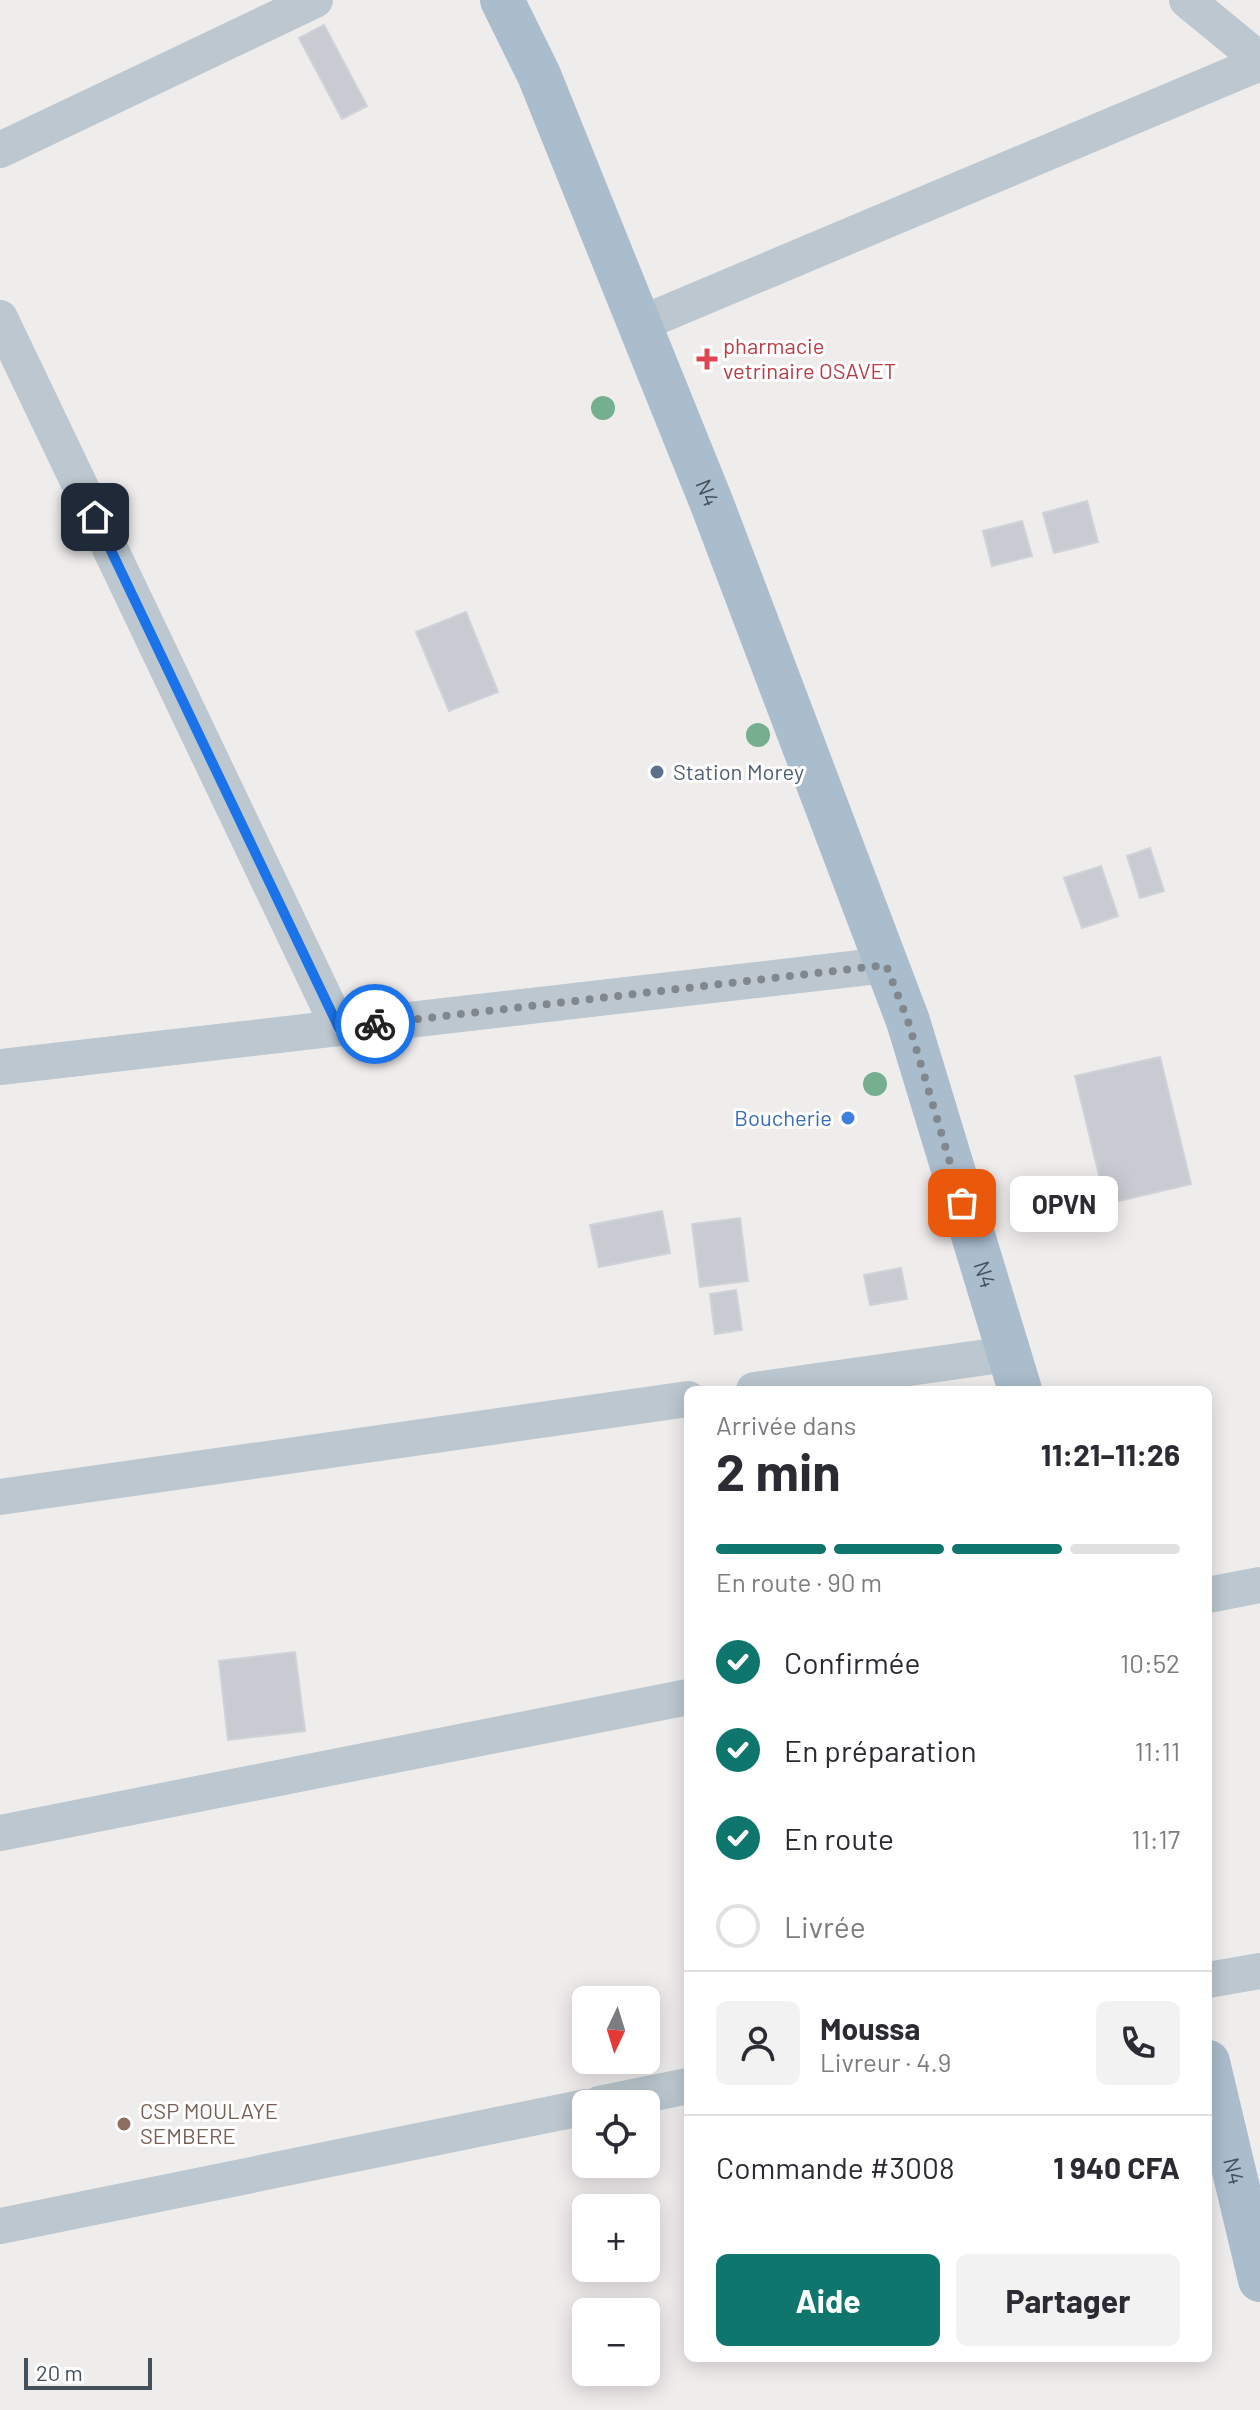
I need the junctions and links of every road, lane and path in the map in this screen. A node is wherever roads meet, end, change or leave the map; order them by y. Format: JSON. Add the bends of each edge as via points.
{"nodes":[{"id":1,"x":315,"y":0,"type":"edge"},
{"id":2,"x":502,"y":0,"type":"edge"},
{"id":3,"x":1187,"y":0,"type":"edge"},
{"id":4,"x":1260,"y":61,"type":"edge"},
{"id":5,"x":0,"y":150,"type":"edge"},
{"id":6,"x":0,"y":318,"type":"edge"},
{"id":7,"x":640,"y":324,"type":"junction"},
{"id":8,"x":897,"y":993,"type":"junction"},
{"id":9,"x":339,"y":1028,"type":"junction"},
{"id":10,"x":0,"y":1067,"type":"edge"},
{"id":11,"x":1014,"y":1372,"type":"edge"},
{"id":12,"x":812,"y":1386,"type":"edge"},
{"id":13,"x":684,"y":1400,"type":"edge"},
{"id":14,"x":0,"y":1497,"type":"edge"},
{"id":15,"x":1260,"y":1585,"type":"edge"},
{"id":16,"x":1212,"y":1594,"type":"edge"},
{"id":17,"x":684,"y":1698,"type":"edge"},
{"id":18,"x":0,"y":1833,"type":"edge"},
{"id":19,"x":1260,"y":1971,"type":"edge"},
{"id":20,"x":1212,"y":1979,"type":"edge"},
{"id":21,"x":1212,"y":2079,"type":"edge"},
{"id":22,"x":684,"y":2087,"type":"edge"},
{"id":23,"x":660,"y":2092,"type":"edge"},
{"id":24,"x":572,"y":2110,"type":"edge"},
{"id":25,"x":0,"y":2226,"type":"edge"},
{"id":26,"x":1260,"y":2280,"type":"edge"}],
"edges":[{"from":1,"to":5,"type":"street"},
{"from":2,"to":7,"type":"main road","name":"N4","via":[[539,75]]},
{"from":3,"to":4,"type":"street"},
{"from":4,"to":7,"type":"street"},
{"from":6,"to":9,"type":"street"},
{"from":7,"to":8,"type":"main road","name":"N4"},
{"from":8,"to":9,"type":"street"},
{"from":8,"to":11,"type":"main road","name":"N4"},
{"from":9,"to":10,"type":"street"},
{"from":11,"to":12,"type":"street"},
{"from":13,"to":14,"type":"street"},
{"from":15,"to":16,"type":"street"},
{"from":17,"to":18,"type":"street"},
{"from":19,"to":20,"type":"street"},
{"from":21,"to":26,"type":"main road","name":"N4"},
{"from":22,"to":23,"type":"street"},
{"from":24,"to":25,"type":"street"}]}
